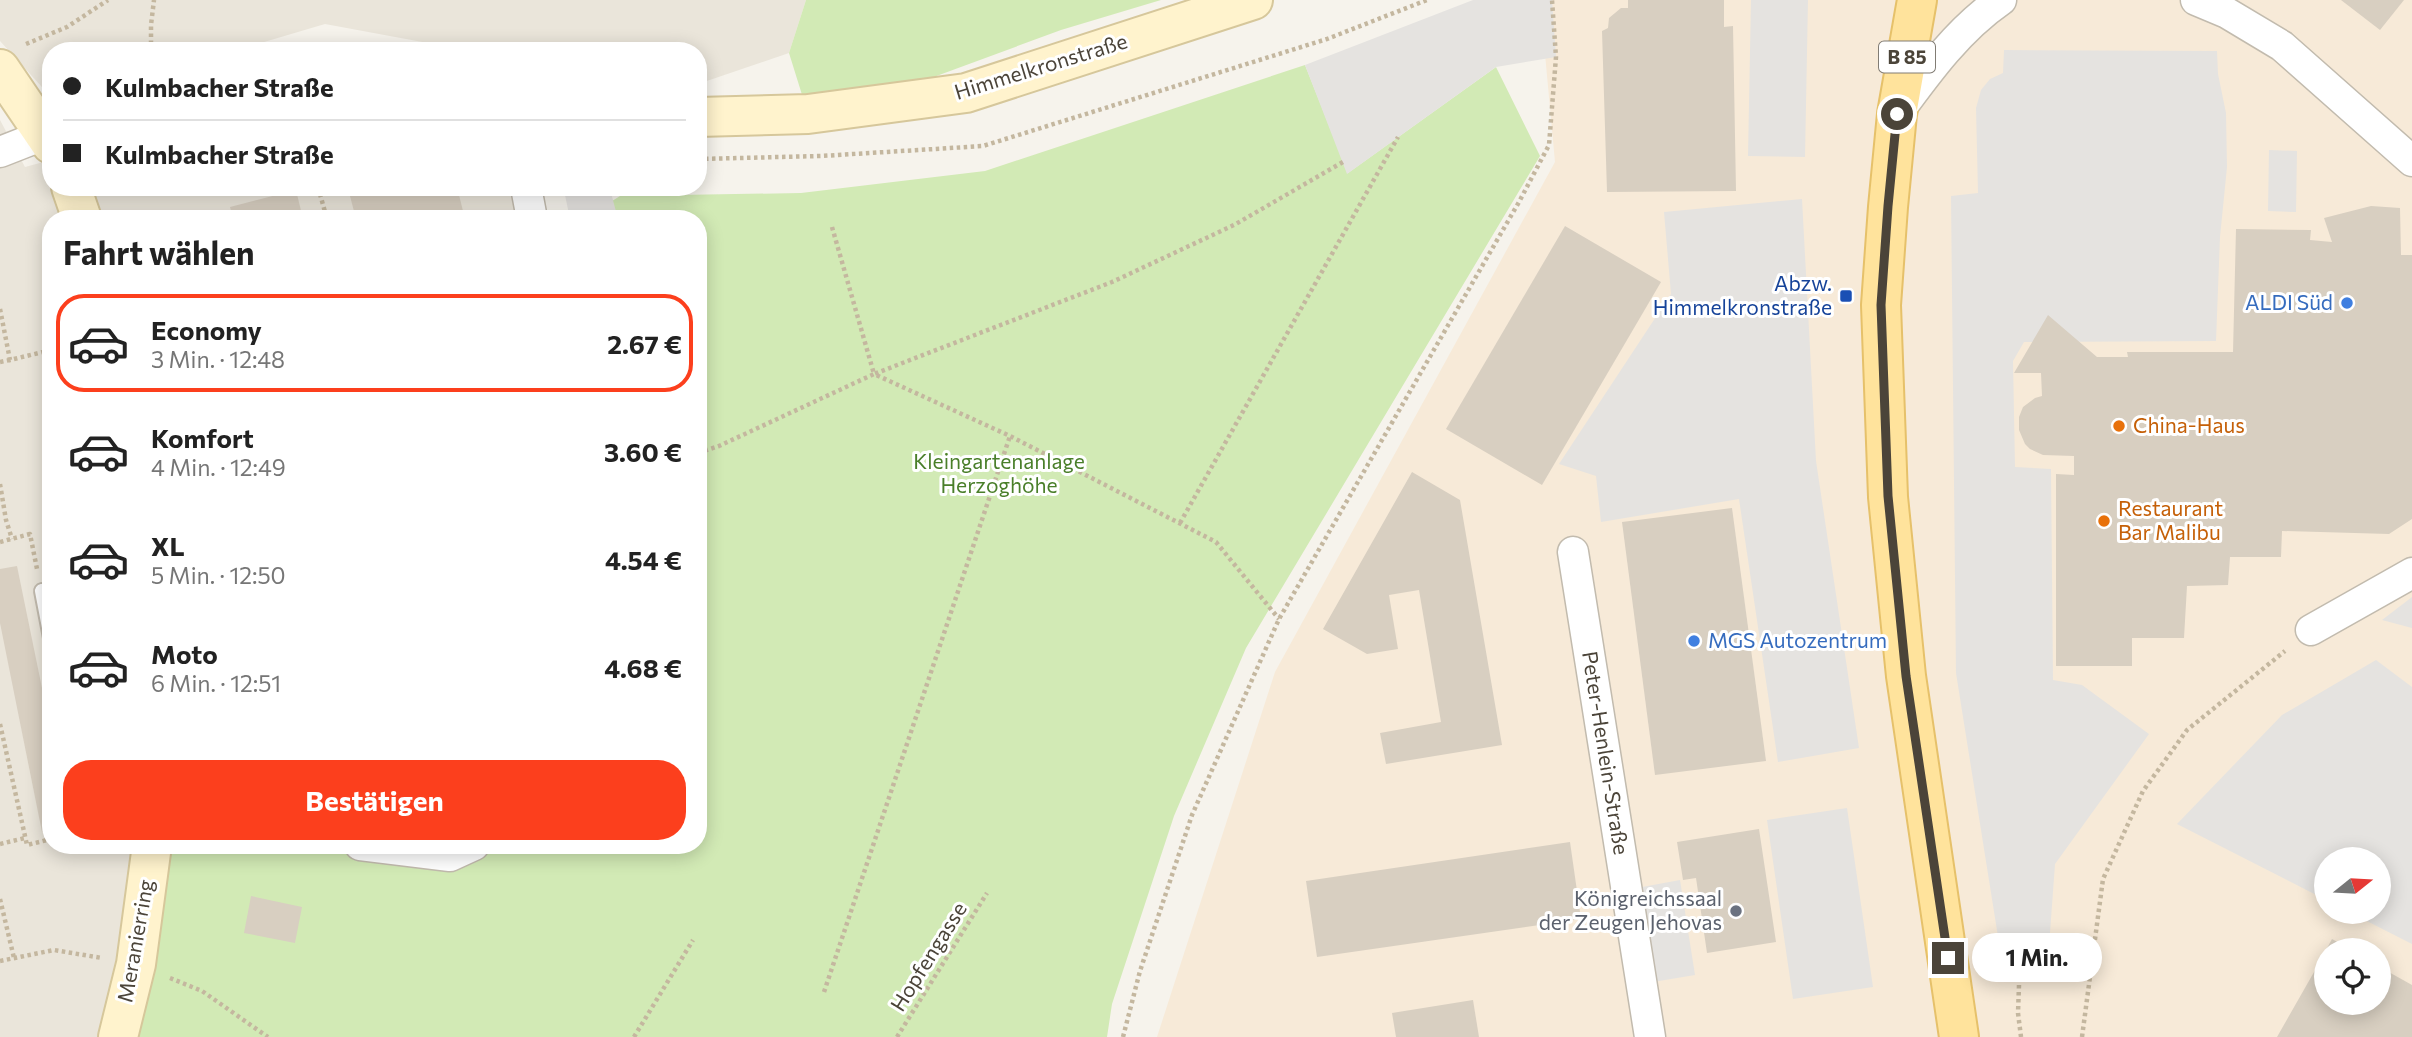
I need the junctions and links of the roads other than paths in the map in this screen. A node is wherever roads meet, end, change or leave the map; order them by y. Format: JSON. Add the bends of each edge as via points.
{"nodes":[{"id":1,"x":1253,"y":0,"type":"edge"},
{"id":2,"x":1917,"y":0,"type":"edge"},
{"id":3,"x":2001,"y":0,"type":"edge"},
{"id":4,"x":2196,"y":0,"type":"edge"},
{"id":5,"x":2231,"y":6,"type":"edge"},
{"id":6,"x":12,"y":57,"type":"edge"},
{"id":7,"x":1897,"y":114,"type":"junction"},
{"id":8,"x":707,"y":117,"type":"edge"},
{"id":9,"x":42,"y":122,"type":"edge"},
{"id":10,"x":42,"y":139,"type":"edge"},
{"id":11,"x":0,"y":152,"type":"edge"},
{"id":12,"x":2412,"y":161,"type":"edge"},
{"id":13,"x":1573,"y":552,"type":"dead end"},
{"id":14,"x":2412,"y":573,"type":"edge"},
{"id":15,"x":2311,"y":630,"type":"road end"},
{"id":16,"x":151,"y":854,"type":"edge"},
{"id":17,"x":434,"y":854,"type":"edge"},
{"id":18,"x":454,"y":854,"type":"edge"},
{"id":19,"x":118,"y":1037,"type":"edge"},
{"id":20,"x":1650,"y":1037,"type":"edge"},
{"id":21,"x":1959,"y":1037,"type":"edge"}],
"edges":[{"from":1,"to":8,"type":"street","name":"Himmelkronstraße","via":[[966,93],[808,114]]},
{"from":2,"to":7,"type":"main road","number":"B 85"},
{"from":3,"to":7,"type":"street","via":[[1933,64]]},
{"from":4,"to":5,"type":"street"},
{"from":5,"to":12,"type":"street"},
{"from":6,"to":9,"type":"street"},
{"from":7,"to":21,"type":"main road","number":"B 85","via":[[1881,305],[1888,496],[1906,676]]},
{"from":10,"to":11,"type":"street"},
{"from":13,"to":20,"type":"street","name":"Peter-Henlein-Straße"},
{"from":14,"to":15,"type":"street"},
{"from":16,"to":19,"type":"street","name":"Meranierring","via":[[136,964]]},
{"from":17,"to":18,"type":"street"}]}
